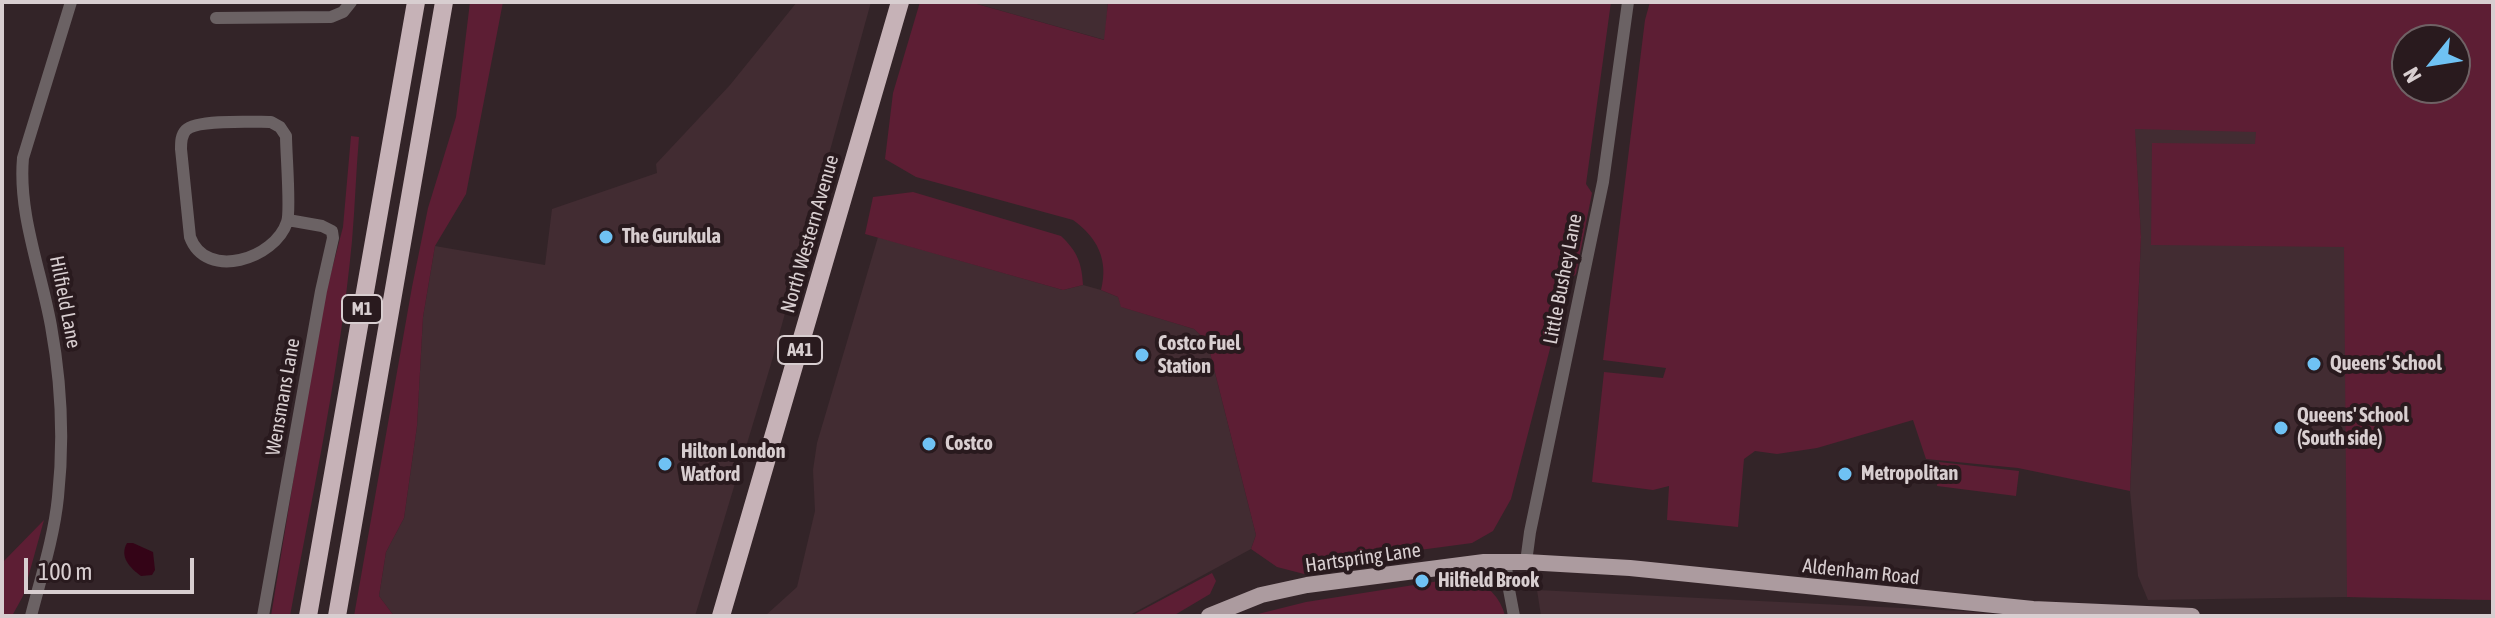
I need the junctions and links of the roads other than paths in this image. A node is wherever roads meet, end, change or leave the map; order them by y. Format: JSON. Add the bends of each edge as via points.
{"nodes":[{"id":1,"x":71,"y":2,"type":"edge"},
{"id":2,"x":351,"y":2,"type":"edge"},
{"id":3,"x":416,"y":2,"type":"edge"},
{"id":4,"x":444,"y":2,"type":"edge"},
{"id":5,"x":900,"y":2,"type":"edge"},
{"id":6,"x":1628,"y":2,"type":"edge"},
{"id":7,"x":216,"y":18,"type":"dead end"},
{"id":8,"x":288,"y":220,"type":"junction"},
{"id":9,"x":1506,"y":562,"type":"junction"},
{"id":10,"x":1526,"y":562,"type":"junction"},
{"id":11,"x":31,"y":616,"type":"edge"},
{"id":12,"x":263,"y":616,"type":"edge"},
{"id":13,"x":308,"y":616,"type":"edge"},
{"id":14,"x":337,"y":616,"type":"edge"},
{"id":15,"x":721,"y":616,"type":"edge"},
{"id":16,"x":1209,"y":616,"type":"edge"},
{"id":17,"x":1514,"y":616,"type":"edge"},
{"id":18,"x":2192,"y":616,"type":"edge"}],
"edges":[{"from":1,"to":11,"type":"street","name":"Hilfield Lane","via":[[22,167],[24,205],[52,328],[60,426],[58,500]]},
{"from":2,"to":7,"type":"street","via":[[331,17]]},
{"from":3,"to":13,"type":"highway","number":"M1"},
{"from":4,"to":14,"type":"highway","number":"M1"},
{"from":5,"to":15,"type":"highway","name":"North Western Avenue","number":"A41"},
{"from":6,"to":10,"type":"street","name":"Little Bushey Lane","via":[[1603,182]]},
{"from":8,"to":8,"type":"street","via":[[286,136],[276,123],[204,124],[186,130],[181,149],[190,237],[196,250],[215,261],[246,258],[273,241]]},
{"from":8,"to":12,"type":"street","name":"Wensmans Lane","via":[[322,226],[333,238]]},
{"from":9,"to":10,"type":"main road","name":"Hartspring Lane"},
{"from":9,"to":16,"type":"main road","name":"Hartspring Lane","via":[[1307,585],[1261,595]]},
{"from":9,"to":17,"type":"street"},
{"from":10,"to":18,"type":"main road","name":"Aldenham Road","via":[[2033,609]]}]}
